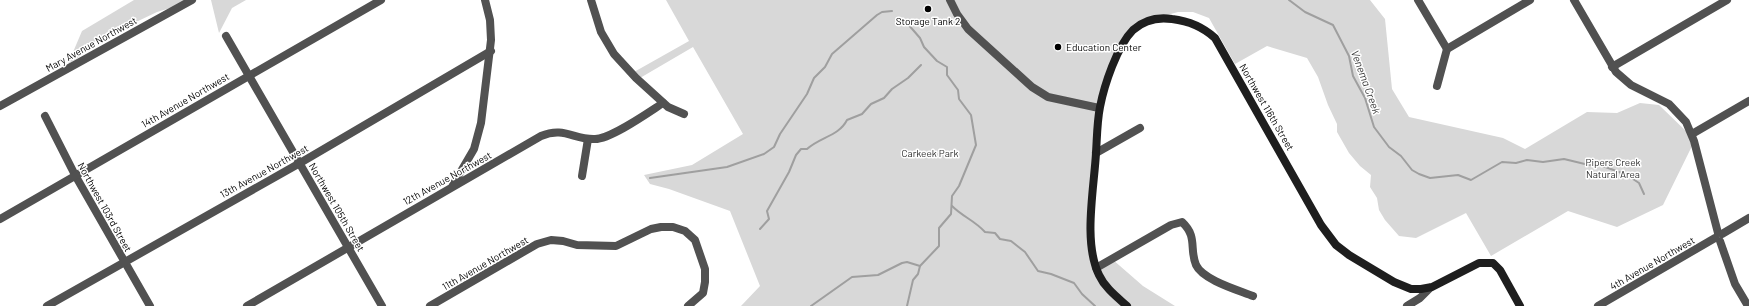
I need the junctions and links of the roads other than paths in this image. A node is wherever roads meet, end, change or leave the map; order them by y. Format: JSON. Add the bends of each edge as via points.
{"nodes":[{"id":1,"x":192,"y":0,"type":"edge"},
{"id":2,"x":381,"y":0,"type":"edge"},
{"id":3,"x":485,"y":0,"type":"edge"},
{"id":4,"x":591,"y":0,"type":"edge"},
{"id":5,"x":950,"y":0,"type":"edge"},
{"id":6,"x":1418,"y":0,"type":"edge"},
{"id":7,"x":1530,"y":0,"type":"edge"},
{"id":8,"x":1574,"y":0,"type":"edge"},
{"id":9,"x":1727,"y":0,"type":"edge"},
{"id":10,"x":226,"y":36,"type":"dead end"},
{"id":11,"x":1447,"y":50,"type":"junction"},
{"id":12,"x":491,"y":51,"type":"junction"},
{"id":13,"x":1612,"y":67,"type":"junction"},
{"id":14,"x":249,"y":75,"type":"junction"},
{"id":15,"x":1437,"y":86,"type":"dead end"},
{"id":16,"x":1749,"y":101,"type":"edge"},
{"id":17,"x":663,"y":103,"type":"junction"},
{"id":18,"x":0,"y":106,"type":"edge"},
{"id":19,"x":1099,"y":108,"type":"junction"},
{"id":20,"x":684,"y":114,"type":"dead end"},
{"id":21,"x":45,"y":116,"type":"dead end"},
{"id":22,"x":1140,"y":128,"type":"dead end"},
{"id":23,"x":1692,"y":134,"type":"junction"},
{"id":24,"x":588,"y":139,"type":"junction"},
{"id":25,"x":1096,"y":153,"type":"junction"},
{"id":26,"x":300,"y":163,"type":"junction"},
{"id":27,"x":75,"y":175,"type":"junction"},
{"id":28,"x":582,"y":176,"type":"dead end"},
{"id":29,"x":453,"y":185,"type":"junction"},
{"id":30,"x":1749,"y":218,"type":"edge"},
{"id":31,"x":0,"y":219,"type":"edge"},
{"id":32,"x":1719,"y":236,"type":"junction"},
{"id":33,"x":348,"y":247,"type":"junction"},
{"id":34,"x":124,"y":262,"type":"junction"},
{"id":35,"x":1096,"y":268,"type":"junction"},
{"id":36,"x":1430,"y":288,"type":"junction"},
{"id":37,"x":1253,"y":296,"type":"dead end"},
{"id":38,"x":47,"y":306,"type":"edge"},
{"id":39,"x":150,"y":306,"type":"edge"},
{"id":40,"x":247,"y":306,"type":"edge"},
{"id":41,"x":382,"y":306,"type":"edge"},
{"id":42,"x":430,"y":306,"type":"edge"},
{"id":43,"x":688,"y":306,"type":"edge"},
{"id":44,"x":1127,"y":306,"type":"edge"},
{"id":45,"x":1407,"y":306,"type":"edge"},
{"id":46,"x":1520,"y":306,"type":"edge"},
{"id":47,"x":1598,"y":306,"type":"edge"},
{"id":48,"x":1748,"y":306,"type":"edge"}],
"edges":[{"from":1,"to":18,"type":"street","name":"Mary Avenue Northwest"},
{"from":2,"to":14,"type":"street","name":"14th Avenue Northwest"},
{"from":3,"to":12,"type":"street","via":[[490,20]]},
{"from":4,"to":17,"type":"street","via":[[601,32],[614,54]]},
{"from":5,"to":19,"type":"street","via":[[968,29],[1032,87],[1048,97]]},
{"from":6,"to":11,"type":"street"},
{"from":7,"to":11,"type":"street"},
{"from":8,"to":13,"type":"street"},
{"from":9,"to":13,"type":"street"},
{"from":10,"to":14,"type":"street","name":"Northwest 105th Street"},
{"from":11,"to":15,"type":"street"},
{"from":12,"to":26,"type":"street","name":"13th Avenue Northwest"},
{"from":12,"to":29,"type":"street","via":[[477,140]]},
{"from":13,"to":23,"type":"street","via":[[1626,82],[1675,108]]},
{"from":14,"to":26,"type":"street","name":"Northwest 105th Street"},
{"from":14,"to":27,"type":"street","name":"14th Avenue Northwest"},
{"from":16,"to":23,"type":"street"},
{"from":17,"to":20,"type":"street"},
{"from":17,"to":24,"type":"street","name":"12th Avenue Northwest","via":[[607,136]]},
{"from":19,"to":25,"type":"street","name":"Northwest 116th Street"},
{"from":19,"to":36,"type":"street","name":"Northwest 116th Street","via":[[1114,63],[1123,44],[1134,30],[1159,17],[1186,21],[1198,26],[1211,34],[1222,49],[1317,217],[1336,245],[1394,282],[1414,289]]},
{"from":21,"to":27,"type":"street","name":"Northwest 103rd Street"},
{"from":22,"to":25,"type":"street"},
{"from":23,"to":32,"type":"street"},
{"from":24,"to":28,"type":"street"},
{"from":24,"to":29,"type":"street","name":"12th Avenue Northwest","via":[[558,131],[547,133]]},
{"from":25,"to":35,"type":"street","name":"Northwest 116th Street","via":[[1091,222]]},
{"from":26,"to":33,"type":"street","name":"Northwest 105th Street"},
{"from":26,"to":34,"type":"street","name":"13th Avenue Northwest"},
{"from":27,"to":31,"type":"street","name":"14th Avenue Northwest"},
{"from":27,"to":34,"type":"street","name":"Northwest 103rd Street"},
{"from":29,"to":33,"type":"street","name":"12th Avenue Northwest"},
{"from":30,"to":32,"type":"street","name":"4th Avenue Northwest"},
{"from":32,"to":47,"type":"street","name":"4th Avenue Northwest"},
{"from":32,"to":48,"type":"street","via":[[1735,284]]},
{"from":33,"to":40,"type":"street","name":"12th Avenue Northwest"},
{"from":33,"to":41,"type":"street","name":"Northwest 105th Street"},
{"from":34,"to":38,"type":"street","name":"13th Avenue Northwest"},
{"from":34,"to":39,"type":"street","name":"Northwest 103rd Street"},
{"from":35,"to":37,"type":"street","via":[[1171,225],[1182,222],[1192,236],[1196,265],[1200,271],[1209,278]]},
{"from":35,"to":44,"type":"street","name":"Northwest 116th Street","via":[[1108,289]]},
{"from":36,"to":45,"type":"street"},
{"from":36,"to":46,"type":"street","via":[[1479,263],[1491,263],[1500,270]]},
{"from":42,"to":43,"type":"street","name":"11th Avenue Northwest","via":[[537,244],[551,240],[577,245],[616,246],[651,229],[673,227],[685,231],[695,240],[702,253],[705,269],[703,293]]}]}
